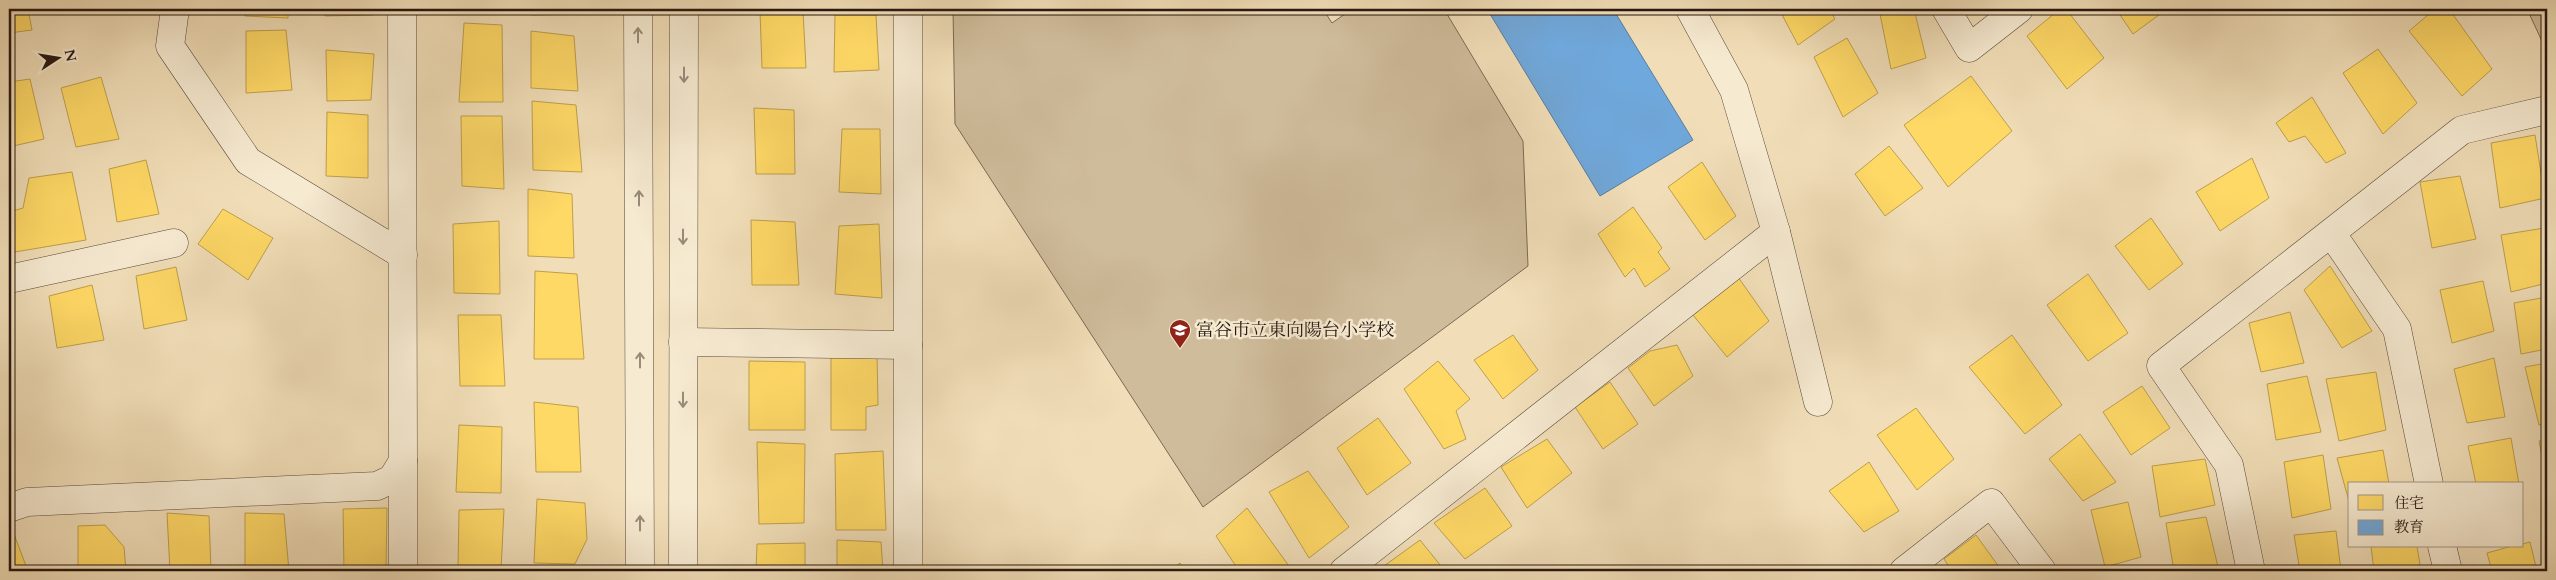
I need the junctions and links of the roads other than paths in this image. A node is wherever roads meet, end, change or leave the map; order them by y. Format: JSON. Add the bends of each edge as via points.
{"nodes":[{"id":1,"x":175,"y":9,"type":"edge"},
{"id":2,"x":402,"y":9,"type":"edge"},
{"id":3,"x":638,"y":9,"type":"edge"},
{"id":4,"x":684,"y":9,"type":"edge"},
{"id":5,"x":908,"y":9,"type":"edge"},
{"id":6,"x":1690,"y":9,"type":"edge"},
{"id":7,"x":1946,"y":9,"type":"edge"},
{"id":8,"x":2019,"y":9,"type":"edge"},
{"id":9,"x":2547,"y":110,"type":"edge"},
{"id":10,"x":1776,"y":232,"type":"junction"},
{"id":11,"x":2332,"y":234,"type":"junction"},
{"id":12,"x":174,"y":244,"type":"dead end"},
{"id":13,"x":403,"y":255,"type":"junction"},
{"id":14,"x":9,"y":279,"type":"edge"},
{"id":15,"x":683,"y":342,"type":"junction"},
{"id":16,"x":908,"y":345,"type":"junction"},
{"id":17,"x":1818,"y":402,"type":"dead end"},
{"id":18,"x":403,"y":462,"type":"junction"},
{"id":19,"x":2429,"y":482,"type":"edge"},
{"id":20,"x":9,"y":508,"type":"edge"},
{"id":21,"x":2442,"y":548,"type":"edge"},
{"id":22,"x":403,"y":571,"type":"edge"},
{"id":23,"x":640,"y":571,"type":"edge"},
{"id":24,"x":683,"y":571,"type":"edge"},
{"id":25,"x":908,"y":571,"type":"edge"},
{"id":26,"x":1344,"y":571,"type":"edge"},
{"id":27,"x":1904,"y":571,"type":"edge"},
{"id":28,"x":2042,"y":571,"type":"edge"},
{"id":29,"x":2251,"y":571,"type":"edge"},
{"id":30,"x":2448,"y":571,"type":"edge"}],
"edges":[{"from":1,"to":13,"type":"street","via":[[170,46],[248,161]]},
{"from":2,"to":13,"type":"street"},
{"from":23,"to":3,"type":"street","one_way":true},
{"from":4,"to":15,"type":"street","one_way":true},
{"from":5,"to":16,"type":"street"},
{"from":6,"to":10,"type":"street","via":[[1734,90]]},
{"from":7,"to":8,"type":"street","via":[[1969,48]]},
{"from":9,"to":11,"type":"street","via":[[2462,130]]},
{"from":10,"to":17,"type":"street"},
{"from":10,"to":26,"type":"street"},
{"from":11,"to":19,"type":"street","via":[[2397,329]]},
{"from":11,"to":29,"type":"street","via":[[2161,366],[2229,466]]},
{"from":12,"to":14,"type":"street"},
{"from":13,"to":18,"type":"street"},
{"from":15,"to":16,"type":"street"},
{"from":15,"to":24,"type":"street","one_way":true},
{"from":16,"to":25,"type":"street"},
{"from":18,"to":20,"type":"street","via":[[392,478],[377,486],[26,502]]},
{"from":18,"to":22,"type":"street"},
{"from":21,"to":30,"type":"street"},
{"from":27,"to":28,"type":"street","via":[[1991,503]]}]}
